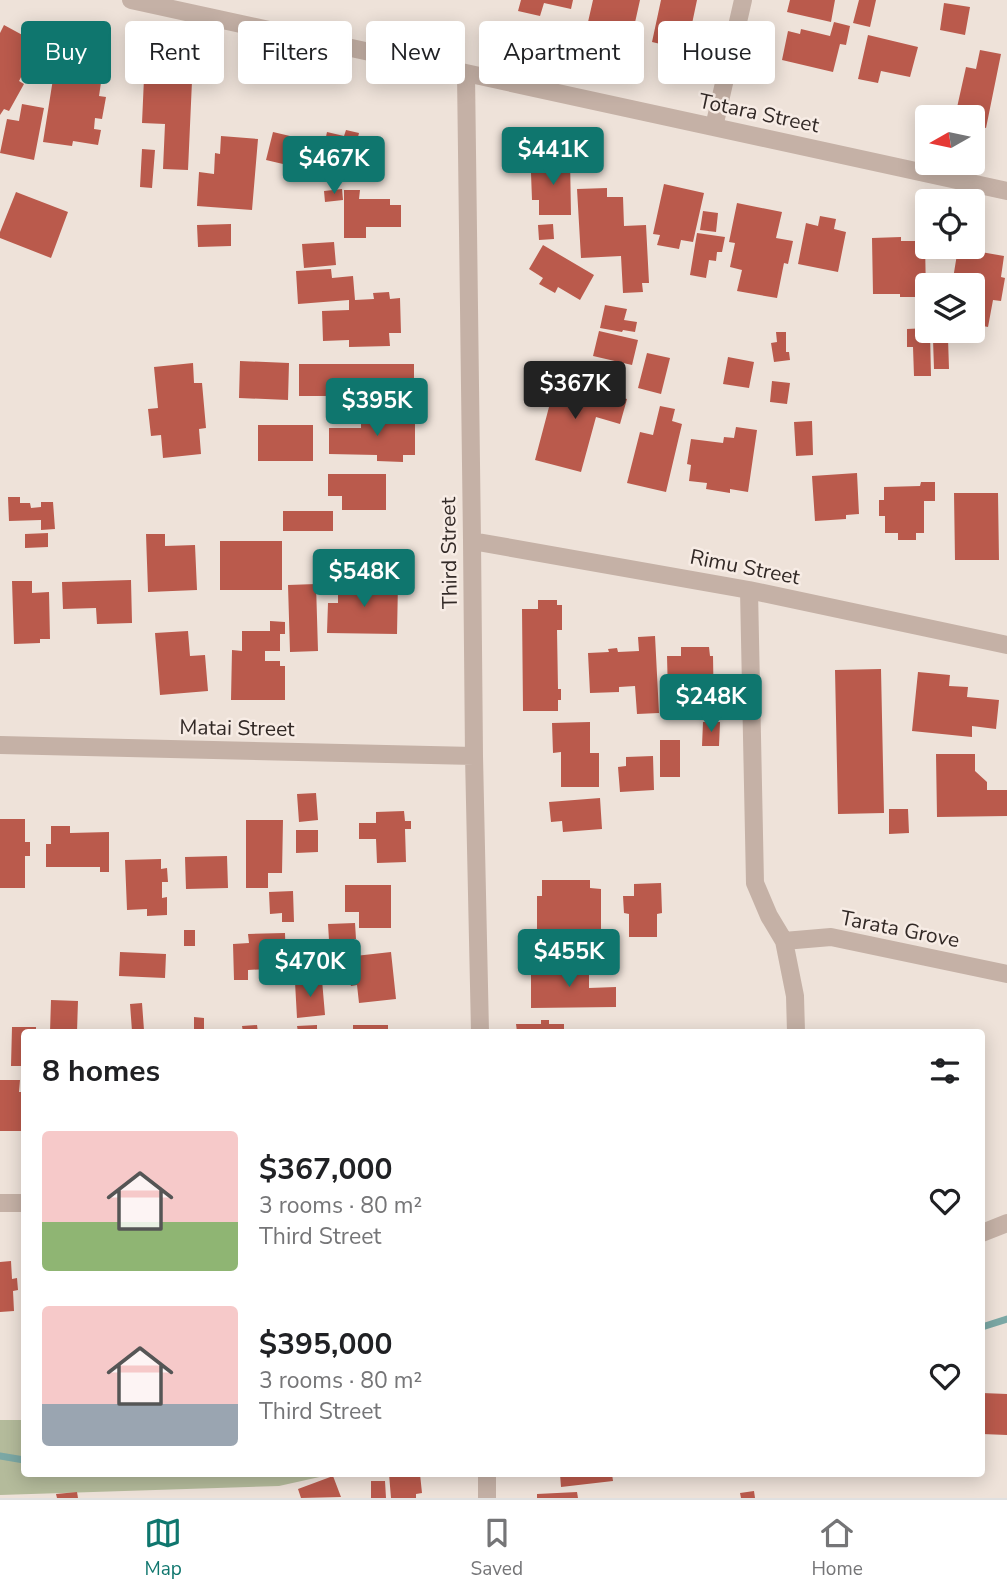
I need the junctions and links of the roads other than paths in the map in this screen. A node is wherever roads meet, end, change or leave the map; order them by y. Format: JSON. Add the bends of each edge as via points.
{"nodes":[{"id":1,"x":131,"y":0,"type":"edge"},
{"id":2,"x":743,"y":0,"type":"edge"},
{"id":3,"x":466,"y":74,"type":"junction"},
{"id":4,"x":714,"y":127,"type":"junction"},
{"id":5,"x":1007,"y":191,"type":"edge"},
{"id":6,"x":472,"y":541,"type":"junction"},
{"id":7,"x":749,"y":590,"type":"junction"},
{"id":8,"x":1007,"y":645,"type":"edge"},
{"id":9,"x":0,"y":745,"type":"edge"},
{"id":10,"x":474,"y":756,"type":"junction"},
{"id":11,"x":784,"y":942,"type":"junction"},
{"id":12,"x":1007,"y":974,"type":"edge"},
{"id":13,"x":480,"y":1029,"type":"edge"},
{"id":14,"x":796,"y":1029,"type":"edge"},
{"id":15,"x":0,"y":1203,"type":"edge"},
{"id":16,"x":21,"y":1203,"type":"edge"},
{"id":17,"x":1007,"y":1223,"type":"edge"},
{"id":18,"x":985,"y":1232,"type":"edge"},
{"id":19,"x":487,"y":1477,"type":"edge"},
{"id":20,"x":487,"y":1498,"type":"edge"}],
"edges":[{"from":1,"to":3,"type":"street","name":"Totara Street"},
{"from":2,"to":4,"type":"street"},
{"from":3,"to":4,"type":"street","name":"Totara Street"},
{"from":3,"to":6,"type":"street","name":"Third Street"},
{"from":4,"to":5,"type":"street","name":"Totara Street"},
{"from":6,"to":7,"type":"street","name":"Rimu Street"},
{"from":6,"to":10,"type":"street","name":"Third Street"},
{"from":7,"to":8,"type":"street","name":"Rimu Street"},
{"from":7,"to":11,"type":"street","via":[[755,883]]},
{"from":9,"to":10,"type":"street","name":"Matai Street"},
{"from":10,"to":13,"type":"street","name":"Third Street"},
{"from":11,"to":12,"type":"street","name":"Tarata Grove","via":[[831,937]]},
{"from":11,"to":14,"type":"street","via":[[795,996]]},
{"from":15,"to":16,"type":"street"},
{"from":17,"to":18,"type":"street"},
{"from":19,"to":20,"type":"street"}]}
